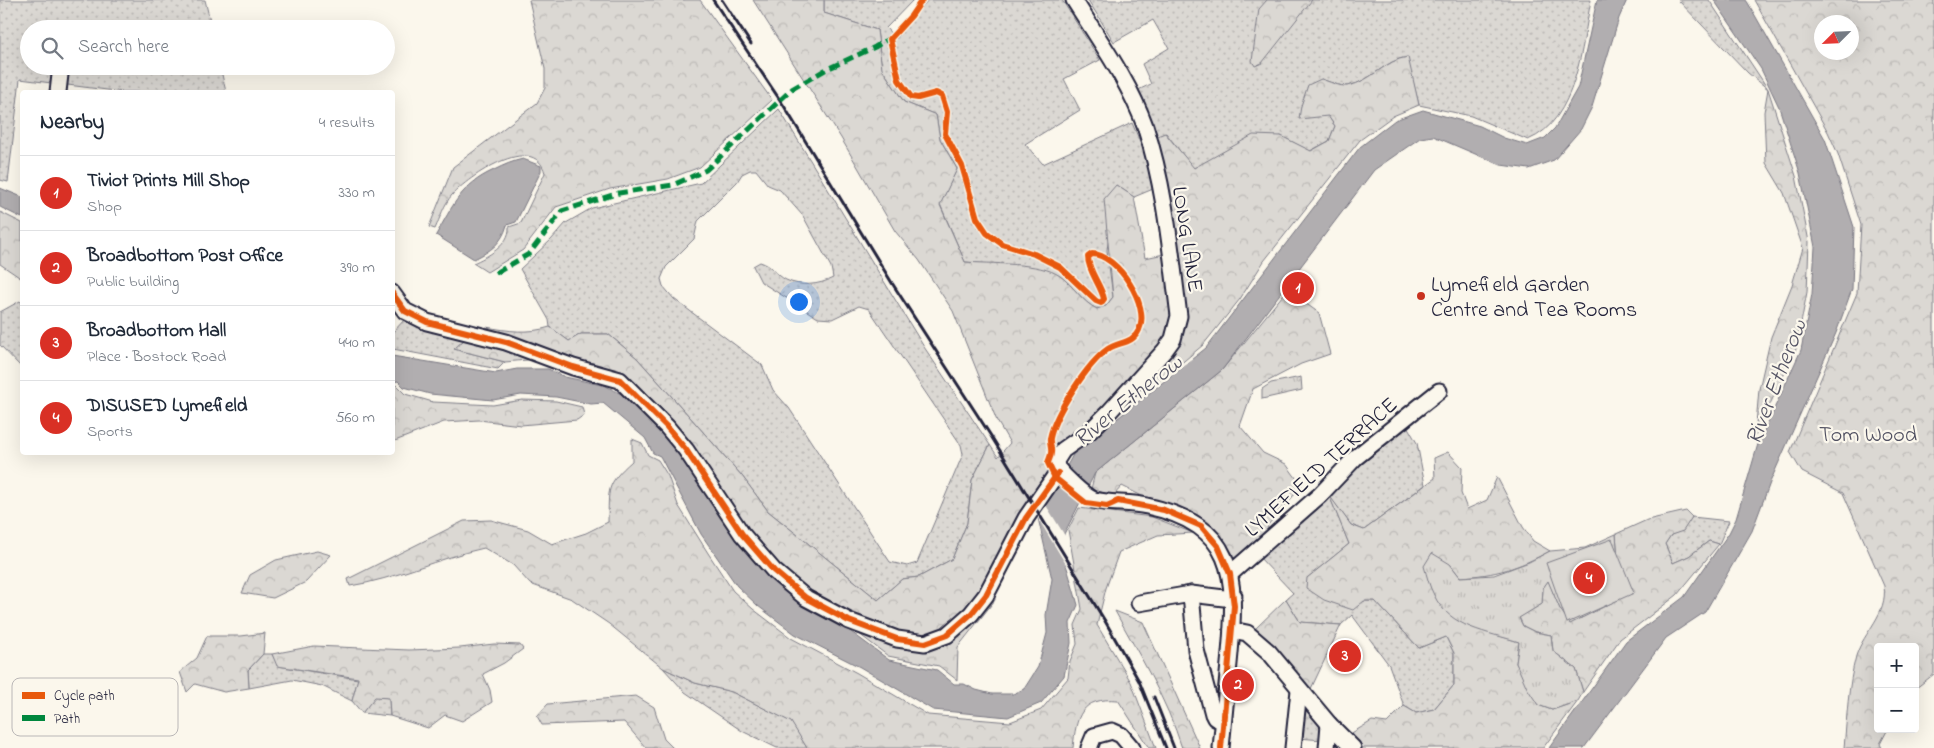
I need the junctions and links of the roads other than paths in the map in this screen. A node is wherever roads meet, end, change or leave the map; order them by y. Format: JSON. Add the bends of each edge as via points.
{"nodes":[{"id":1,"x":1074,"y":0,"type":"edge"},
{"id":2,"x":60,"y":75,"type":"edge"},
{"id":3,"x":58,"y":90,"type":"edge"},
{"id":4,"x":395,"y":297,"type":"edge"},
{"id":5,"x":1439,"y":391,"type":"dead end"},
{"id":6,"x":1060,"y":467,"type":"junction"},
{"id":7,"x":1230,"y":574,"type":"junction"},
{"id":8,"x":1191,"y":594,"type":"junction"},
{"id":9,"x":1234,"y":596,"type":"junction"},
{"id":10,"x":1139,"y":603,"type":"dead end"},
{"id":11,"x":1232,"y":630,"type":"junction"},
{"id":12,"x":1299,"y":690,"type":"junction"},
{"id":13,"x":1223,"y":722,"type":"junction"},
{"id":14,"x":1329,"y":724,"type":"junction"},
{"id":15,"x":1088,"y":748,"type":"edge"},
{"id":16,"x":1132,"y":748,"type":"edge"},
{"id":17,"x":1221,"y":748,"type":"edge"},
{"id":18,"x":1293,"y":748,"type":"edge"},
{"id":19,"x":1327,"y":748,"type":"edge"},
{"id":20,"x":1353,"y":748,"type":"edge"}],
"edges":[{"from":1,"to":6,"type":"street","name":"LONG LANE","via":[[1130,92],[1144,124],[1155,160],[1179,316],[1173,339]]},
{"from":2,"to":3,"type":"street"},
{"from":4,"to":6,"type":"street","name":"LONG LANE","via":[[405,311],[427,322],[506,342],[573,367],[620,380],[686,450],[742,534],[774,571],[815,602],[849,621],[897,639],[926,643],[947,635],[971,614],[986,595],[1026,518]]},
{"from":5,"to":7,"type":"street","name":"LYMEFIELD TERRACE","via":[[1355,458],[1320,495]]},
{"from":6,"to":7,"type":"street","via":[[1091,498],[1148,506],[1193,522],[1213,538]]},
{"from":7,"to":9,"type":"street"},
{"from":8,"to":9,"type":"street"},
{"from":8,"to":10,"type":"street"},
{"from":8,"to":13,"type":"street","via":[[1196,650],[1213,714]]},
{"from":9,"to":11,"type":"street"},
{"from":11,"to":12,"type":"street","via":[[1247,633],[1269,652]]},
{"from":11,"to":13,"type":"street"},
{"from":12,"to":14,"type":"street"},
{"from":12,"to":18,"type":"street"},
{"from":13,"to":17,"type":"street"},
{"from":14,"to":19,"type":"street"},
{"from":14,"to":20,"type":"street"},
{"from":15,"to":16,"type":"street","via":[[1094,736],[1112,731]]}]}
